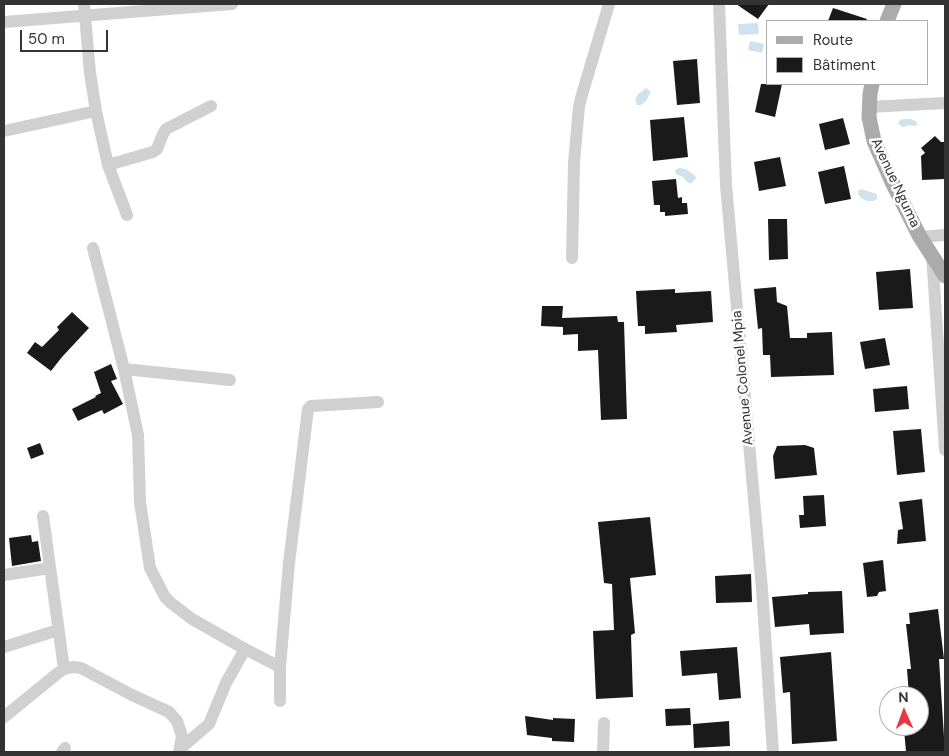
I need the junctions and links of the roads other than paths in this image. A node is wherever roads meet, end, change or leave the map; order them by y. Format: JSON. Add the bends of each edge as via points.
{"nodes":[{"id":1,"x":232,"y":4,"type":"edge"},
{"id":2,"x":608,"y":4,"type":"edge"},
{"id":3,"x":720,"y":4,"type":"edge"},
{"id":4,"x":894,"y":4,"type":"edge"},
{"id":5,"x":84,"y":10,"type":"edge"},
{"id":6,"x":887,"y":20,"type":"edge"},
{"id":7,"x":4,"y":22,"type":"edge"},
{"id":8,"x":872,"y":85,"type":"edge"},
{"id":9,"x":945,"y":104,"type":"edge"},
{"id":10,"x":211,"y":106,"type":"dead end"},
{"id":11,"x":869,"y":107,"type":"junction"},
{"id":12,"x":96,"y":111,"type":"junction"},
{"id":13,"x":4,"y":131,"type":"edge"},
{"id":14,"x":108,"y":165,"type":"junction"},
{"id":15,"x":127,"y":215,"type":"dead end"},
{"id":16,"x":945,"y":235,"type":"edge"},
{"id":17,"x":920,"y":236,"type":"junction"},
{"id":18,"x":93,"y":248,"type":"dead end"},
{"id":19,"x":932,"y":254,"type":"junction"},
{"id":20,"x":572,"y":258,"type":"dead end"},
{"id":21,"x":945,"y":276,"type":"edge"},
{"id":22,"x":124,"y":369,"type":"junction"},
{"id":23,"x":230,"y":380,"type":"dead end"},
{"id":24,"x":378,"y":402,"type":"dead end"},
{"id":25,"x":945,"y":450,"type":"edge"},
{"id":26,"x":43,"y":516,"type":"dead end"},
{"id":27,"x":50,"y":568,"type":"junction"},
{"id":28,"x":4,"y":575,"type":"edge"},
{"id":29,"x":58,"y":630,"type":"junction"},
{"id":30,"x":4,"y":647,"type":"edge"},
{"id":31,"x":245,"y":649,"type":"junction"},
{"id":32,"x":280,"y":667,"type":"junction"},
{"id":33,"x":64,"y":669,"type":"junction"},
{"id":34,"x":280,"y":702,"type":"dead end"},
{"id":35,"x":4,"y":717,"type":"edge"},
{"id":36,"x":604,"y":723,"type":"dead end"},
{"id":37,"x":180,"y":751,"type":"edge"},
{"id":38,"x":603,"y":752,"type":"edge"},
{"id":39,"x":773,"y":752,"type":"edge"}],
"edges":[{"from":1,"to":5,"type":"street"},
{"from":2,"to":20,"type":"street","via":[[579,107]]},
{"from":3,"to":39,"type":"street","name":"Avenue Colonel Mpia","via":[[726,185],[762,589]]},
{"from":4,"to":6,"type":"main road"},
{"from":5,"to":7,"type":"street"},
{"from":5,"to":12,"type":"street"},
{"from":8,"to":11,"type":"main road","name":"Avenue Nguma"},
{"from":9,"to":11,"type":"street"},
{"from":10,"to":14,"type":"street","via":[[166,129],[153,152]]},
{"from":11,"to":17,"type":"main road","name":"Avenue Nguma","via":[[874,141]]},
{"from":12,"to":13,"type":"street"},
{"from":12,"to":14,"type":"street"},
{"from":14,"to":15,"type":"street"},
{"from":16,"to":17,"type":"street"},
{"from":17,"to":19,"type":"main road","name":"Avenue Nguma"},
{"from":18,"to":22,"type":"street"},
{"from":19,"to":21,"type":"main road","name":"Avenue Nguma"},
{"from":19,"to":25,"type":"street"},
{"from":22,"to":23,"type":"street"},
{"from":22,"to":31,"type":"street","via":[[138,435],[140,502],[150,568],[171,603],[192,619]]},
{"from":24,"to":32,"type":"street","via":[[311,406],[308,409]]},
{"from":26,"to":27,"type":"street"},
{"from":27,"to":28,"type":"street"},
{"from":27,"to":29,"type":"street"},
{"from":29,"to":30,"type":"street"},
{"from":29,"to":33,"type":"street"},
{"from":31,"to":32,"type":"street"},
{"from":31,"to":37,"type":"street","via":[[209,724]]},
{"from":32,"to":34,"type":"street"},
{"from":33,"to":35,"type":"street"},
{"from":33,"to":37,"type":"street","via":[[81,668],[169,712],[177,721],[182,736]]},
{"from":36,"to":38,"type":"street"}]}
